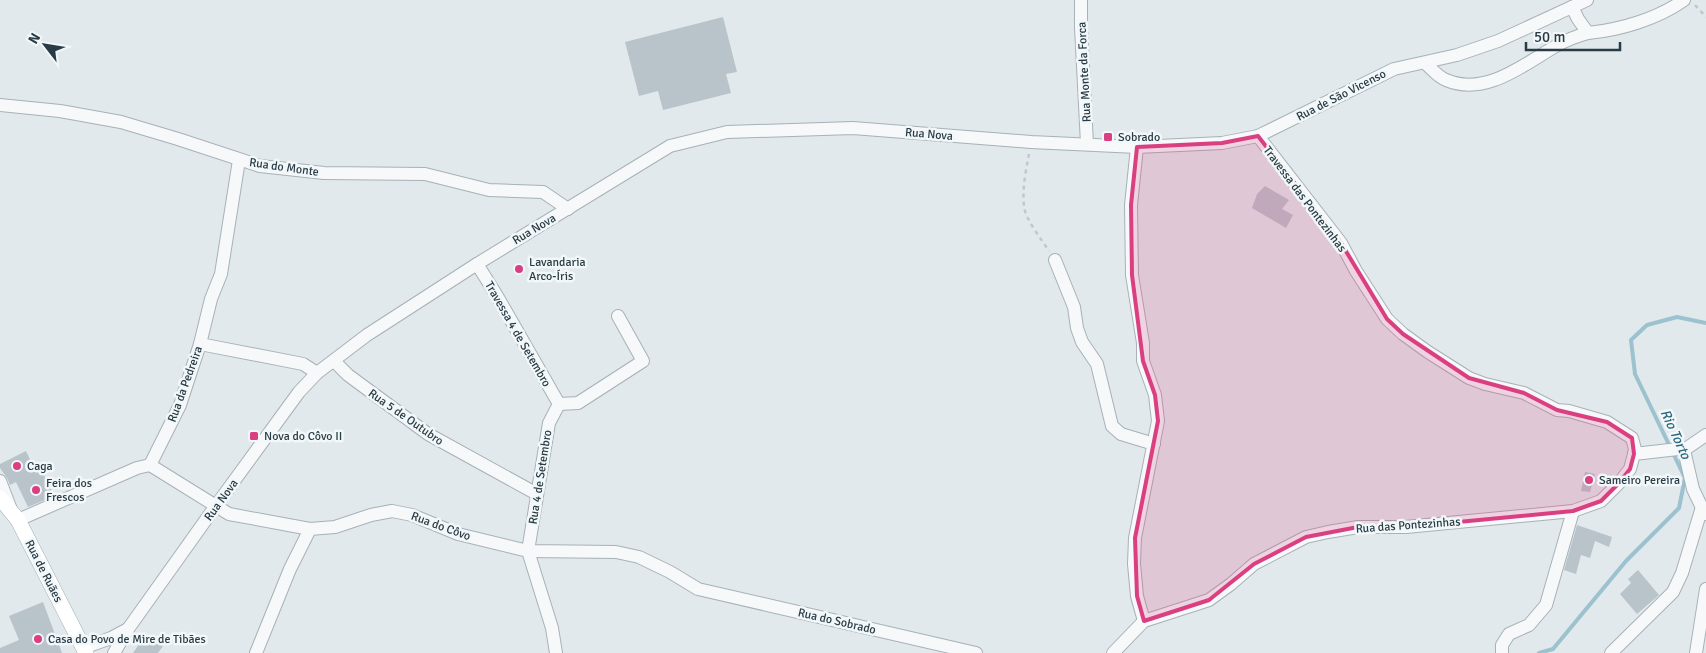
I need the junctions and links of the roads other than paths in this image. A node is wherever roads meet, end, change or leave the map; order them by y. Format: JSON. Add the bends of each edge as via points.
{"nodes":[{"id":1,"x":1081,"y":0,"type":"edge"},
{"id":2,"x":1554,"y":0,"type":"edge"},
{"id":3,"x":1587,"y":0,"type":"edge"},
{"id":4,"x":1684,"y":0,"type":"edge"},
{"id":5,"x":1572,"y":7,"type":"junction"},
{"id":6,"x":1558,"y":13,"type":"junction"},
{"id":7,"x":1588,"y":33,"type":"junction"},
{"id":8,"x":1425,"y":63,"type":"junction"},
{"id":9,"x":0,"y":105,"type":"edge"},
{"id":10,"x":1258,"y":136,"type":"junction"},
{"id":11,"x":1087,"y":144,"type":"junction"},
{"id":12,"x":1137,"y":147,"type":"junction"},
{"id":13,"x":239,"y":160,"type":"junction"},
{"id":14,"x":568,"y":209,"type":"junction"},
{"id":15,"x":1055,"y":260,"type":"road end"},
{"id":16,"x":477,"y":264,"type":"junction"},
{"id":17,"x":618,"y":316,"type":"dead end"},
{"id":18,"x":200,"y":344,"type":"junction"},
{"id":19,"x":334,"y":361,"type":"junction"},
{"id":20,"x":317,"y":372,"type":"junction"},
{"id":21,"x":559,"y":404,"type":"junction"},
{"id":22,"x":1706,"y":435,"type":"edge"},
{"id":23,"x":1154,"y":444,"type":"junction"},
{"id":24,"x":1681,"y":449,"type":"junction"},
{"id":25,"x":1641,"y":453,"type":"junction"},
{"id":26,"x":150,"y":465,"type":"junction"},
{"id":27,"x":0,"y":481,"type":"edge"},
{"id":28,"x":537,"y":494,"type":"junction"},
{"id":29,"x":0,"y":498,"type":"edge"},
{"id":30,"x":215,"y":507,"type":"junction"},
{"id":31,"x":1573,"y":511,"type":"junction"},
{"id":32,"x":1704,"y":512,"type":"edge"},
{"id":33,"x":15,"y":516,"type":"junction"},
{"id":34,"x":310,"y":529,"type":"junction"},
{"id":35,"x":528,"y":551,"type":"junction"},
{"id":36,"x":698,"y":589,"type":"joint"},
{"id":37,"x":1706,"y":589,"type":"edge"},
{"id":38,"x":1144,"y":621,"type":"junction"},
{"id":39,"x":128,"y":629,"type":"junction"},
{"id":40,"x":84,"y":650,"type":"edge"},
{"id":41,"x":114,"y":653,"type":"edge"},
{"id":42,"x":256,"y":653,"type":"edge"},
{"id":43,"x":556,"y":653,"type":"edge"},
{"id":44,"x":976,"y":653,"type":"edge"},
{"id":45,"x":1113,"y":653,"type":"edge"},
{"id":46,"x":1502,"y":653,"type":"edge"},
{"id":47,"x":1611,"y":653,"type":"edge"},
{"id":48,"x":1696,"y":653,"type":"edge"}],
"edges":[{"from":1,"to":11,"type":"street","name":"Rua Monte da Forca"},
{"from":2,"to":6,"type":"street"},
{"from":3,"to":5,"type":"street","name":"Rua de São Vicenso"},
{"from":4,"to":7,"type":"street","via":[[1611,31]]},
{"from":5,"to":6,"type":"street","name":"Rua de São Vicenso"},
{"from":5,"to":7,"type":"street"},
{"from":6,"to":8,"type":"street","name":"Rua de São Vicenso","via":[[1498,41]]},
{"from":7,"to":8,"type":"street","via":[[1557,45],[1495,81],[1480,84],[1446,80]]},
{"from":8,"to":10,"type":"street","name":"Rua de São Vicenso","via":[[1394,69],[1363,82]]},
{"from":9,"to":13,"type":"street","name":"Rua do Monte","via":[[121,122]]},
{"from":10,"to":12,"type":"street","name":"Rua de São Vicenso","via":[[1222,143]]},
{"from":10,"to":25,"type":"street","name":"Travessa das Pontezinhas","via":[[1341,243],[1387,319],[1403,334],[1469,378],[1524,392],[1557,410],[1569,410],[1607,422],[1632,438],[1635,449]]},
{"from":11,"to":12,"type":"street","name":"Rua de São Vicenso"},
{"from":11,"to":14,"type":"street","name":"Rua Nova","via":[[853,128],[726,132],[670,146]]},
{"from":12,"to":23,"type":"street","via":[[1131,205],[1132,275],[1143,361],[1155,395],[1158,422]]},
{"from":13,"to":14,"type":"street","name":"Rua do Monte","via":[[291,171],[425,174],[489,190],[543,192]]},
{"from":13,"to":18,"type":"street","name":"Rua da Pedreira","via":[[221,274]]},
{"from":14,"to":16,"type":"street","name":"Rua Nova"},
{"from":15,"to":23,"type":"street","via":[[1074,307],[1082,342],[1096,364],[1112,426],[1121,434]]},
{"from":16,"to":19,"type":"street","name":"Rua Nova"},
{"from":16,"to":21,"type":"street","name":"Travessa 4 de Setembro"},
{"from":17,"to":21,"type":"street","via":[[643,361],[578,403]]},
{"from":18,"to":20,"type":"street","via":[[303,364]]},
{"from":18,"to":26,"type":"street","name":"Rua da Pedreira","via":[[180,405]]},
{"from":19,"to":20,"type":"street","name":"Rua Nova"},
{"from":19,"to":28,"type":"street","name":"Rua 5 de Outubro","via":[[428,434]]},
{"from":20,"to":30,"type":"street","name":"Rua Nova"},
{"from":21,"to":28,"type":"street","name":"Rua 4 de Setembro","via":[[549,423]]},
{"from":22,"to":24,"type":"street"},
{"from":23,"to":38,"type":"street","via":[[1135,538],[1137,596]]},
{"from":24,"to":25,"type":"street"},
{"from":24,"to":32,"type":"street"},
{"from":25,"to":31,"type":"street","name":"Rua das Pontezinhas","via":[[1602,501]]},
{"from":26,"to":30,"type":"street","name":"Rua do Côvo"},
{"from":26,"to":33,"type":"street"},
{"from":27,"to":33,"type":"street"},
{"from":28,"to":35,"type":"street","name":"Rua 4 de Setembro"},
{"from":29,"to":33,"type":"main road","name":"Rua de Ruães"},
{"from":30,"to":34,"type":"street","name":"Rua do Côvo","via":[[229,514]]},
{"from":30,"to":39,"type":"street","name":"Rua Nova"},
{"from":31,"to":38,"type":"street","name":"Rua das Pontezinhas","via":[[1406,527],[1358,527],[1321,534],[1254,564],[1209,600]]},
{"from":31,"to":46,"type":"street","via":[[1546,605],[1529,625],[1509,634],[1502,645]]},
{"from":32,"to":47,"type":"street","via":[[1673,592]]},
{"from":33,"to":40,"type":"main road","name":"Rua de Ruães"},
{"from":34,"to":35,"type":"street","name":"Rua do Côvo","via":[[335,527],[371,515],[412,514],[458,534]]},
{"from":34,"to":42,"type":"street"},
{"from":35,"to":36,"type":"street","name":"Rua do Côvo","via":[[616,552],[639,557]]},
{"from":35,"to":43,"type":"street","via":[[552,628]]},
{"from":36,"to":44,"type":"street","name":"Rua do Sobrado"},
{"from":37,"to":48,"type":"street"},
{"from":38,"to":45,"type":"street","name":"Rua das Pontezinhas"},
{"from":39,"to":40,"type":"street","name":"Rua Nova"},
{"from":39,"to":41,"type":"street","name":"Rua Nova"}]}
